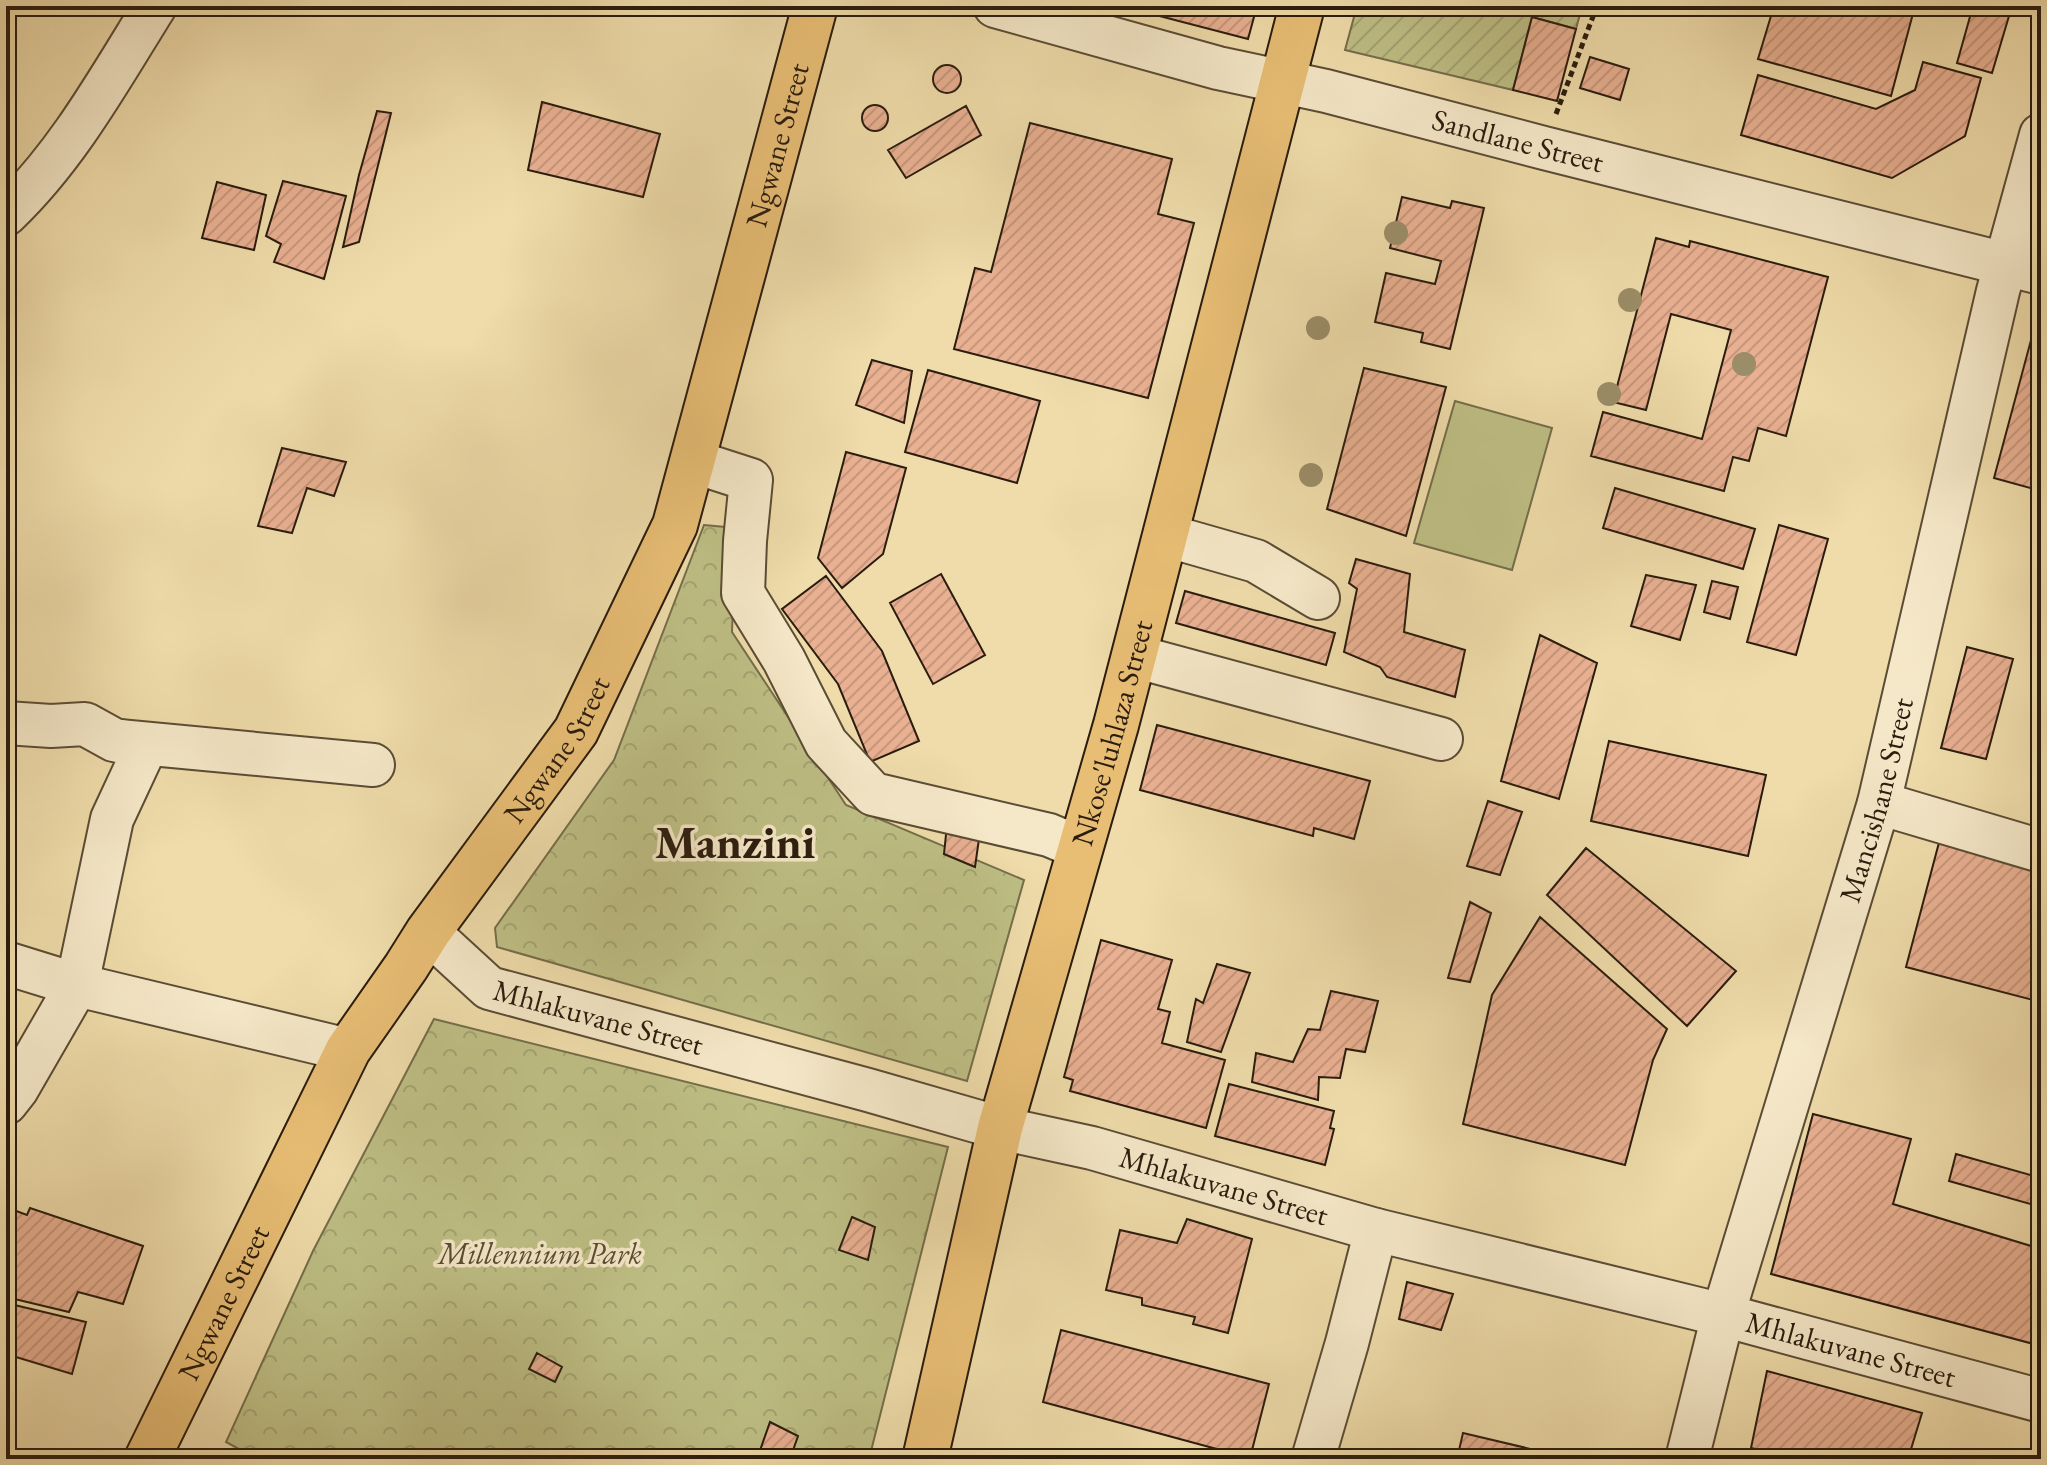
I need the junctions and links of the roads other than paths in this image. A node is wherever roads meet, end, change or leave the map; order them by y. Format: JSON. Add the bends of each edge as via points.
{"nodes":[{"id":1,"x":155,"y":6,"type":"edge"},
{"id":2,"x":815,"y":6,"type":"edge"},
{"id":3,"x":995,"y":6,"type":"edge"},
{"id":4,"x":1302,"y":6,"type":"edge"},
{"id":5,"x":1283,"y":82,"type":"junction"},
{"id":6,"x":2041,"y":135,"type":"edge"},
{"id":7,"x":6,"y":214,"type":"edge"},
{"id":8,"x":2023,"y":269,"type":"edge"},
{"id":9,"x":692,"y":461,"type":"junction"},
{"id":10,"x":1165,"y":535,"type":"junction"},
{"id":11,"x":1318,"y":598,"type":"dead end"},
{"id":12,"x":1134,"y":656,"type":"junction"},
{"id":13,"x":6,"y":723,"type":"edge"},
{"id":14,"x":1441,"y":739,"type":"dead end"},
{"id":15,"x":114,"y":740,"type":"junction"},
{"id":16,"x":373,"y":765,"type":"dead end"},
{"id":17,"x":1879,"y":803,"type":"junction"},
{"id":18,"x":1080,"y":848,"type":"junction"},
{"id":19,"x":2041,"y":851,"type":"edge"},
{"id":20,"x":428,"y":932,"type":"junction"},
{"id":21,"x":6,"y":963,"type":"edge"},
{"id":22,"x":77,"y":985,"type":"junction"},
{"id":23,"x":348,"y":1050,"type":"junction"},
{"id":24,"x":6,"y":1103,"type":"edge"},
{"id":25,"x":1000,"y":1128,"type":"junction"},
{"id":26,"x":1376,"y":1230,"type":"junction"},
{"id":27,"x":1723,"y":1315,"type":"junction"},
{"id":28,"x":2041,"y":1401,"type":"edge"},
{"id":29,"x":153,"y":1446,"type":"edge"},
{"id":30,"x":925,"y":1459,"type":"edge"},
{"id":31,"x":1313,"y":1459,"type":"edge"},
{"id":32,"x":1687,"y":1459,"type":"edge"}],
"edges":[{"from":1,"to":7,"type":"street","via":[[75,133]]},
{"from":2,"to":9,"type":"main road","name":"Ngwane Street"},
{"from":3,"to":5,"type":"street","name":"Sandlane Street"},
{"from":4,"to":5,"type":"main road","name":"Nkose'luhlaza Street"},
{"from":5,"to":8,"type":"street","name":"Sandlane Street"},
{"from":5,"to":10,"type":"main road","name":"Nkose'luhlaza Street"},
{"from":6,"to":8,"type":"street","name":"Mancishane Street"},
{"from":8,"to":17,"type":"street","name":"Mancishane Street"},
{"from":9,"to":18,"type":"street","via":[[751,480],[743,593],[826,743],[873,794],[1049,835]]},
{"from":9,"to":20,"type":"main road","name":"Ngwane Street","via":[[675,525],[576,731]]},
{"from":10,"to":11,"type":"street","via":[[1256,561]]},
{"from":10,"to":12,"type":"main road","name":"Nkose'luhlaza Street"},
{"from":12,"to":14,"type":"street"},
{"from":12,"to":18,"type":"main road","name":"Nkose'luhlaza Street"},
{"from":13,"to":15,"type":"street","via":[[85,724]]},
{"from":15,"to":16,"type":"street"},
{"from":15,"to":22,"type":"street","via":[[146,746],[112,819]]},
{"from":17,"to":19,"type":"street"},
{"from":17,"to":27,"type":"street","name":"Mancishane Street"},
{"from":18,"to":25,"type":"main road","name":"Nkose'luhlaza Street"},
{"from":20,"to":23,"type":"main road","name":"Ngwane Street"},
{"from":20,"to":25,"type":"street","name":"Mhlakuvane Street","via":[[489,988]]},
{"from":21,"to":22,"type":"street"},
{"from":22,"to":23,"type":"street"},
{"from":22,"to":24,"type":"street"},
{"from":23,"to":29,"type":"main road","name":"Ngwane Street"},
{"from":25,"to":26,"type":"street","name":"Mhlakuvane Street","via":[[1092,1148]]},
{"from":25,"to":30,"type":"main road","name":"Nkose'luhlaza Street"},
{"from":26,"to":27,"type":"street","name":"Mhlakuvane Street"},
{"from":26,"to":31,"type":"street"},
{"from":27,"to":28,"type":"street","name":"Mhlakuvane Street"},
{"from":27,"to":32,"type":"street","name":"Mancishane Street"}]}
